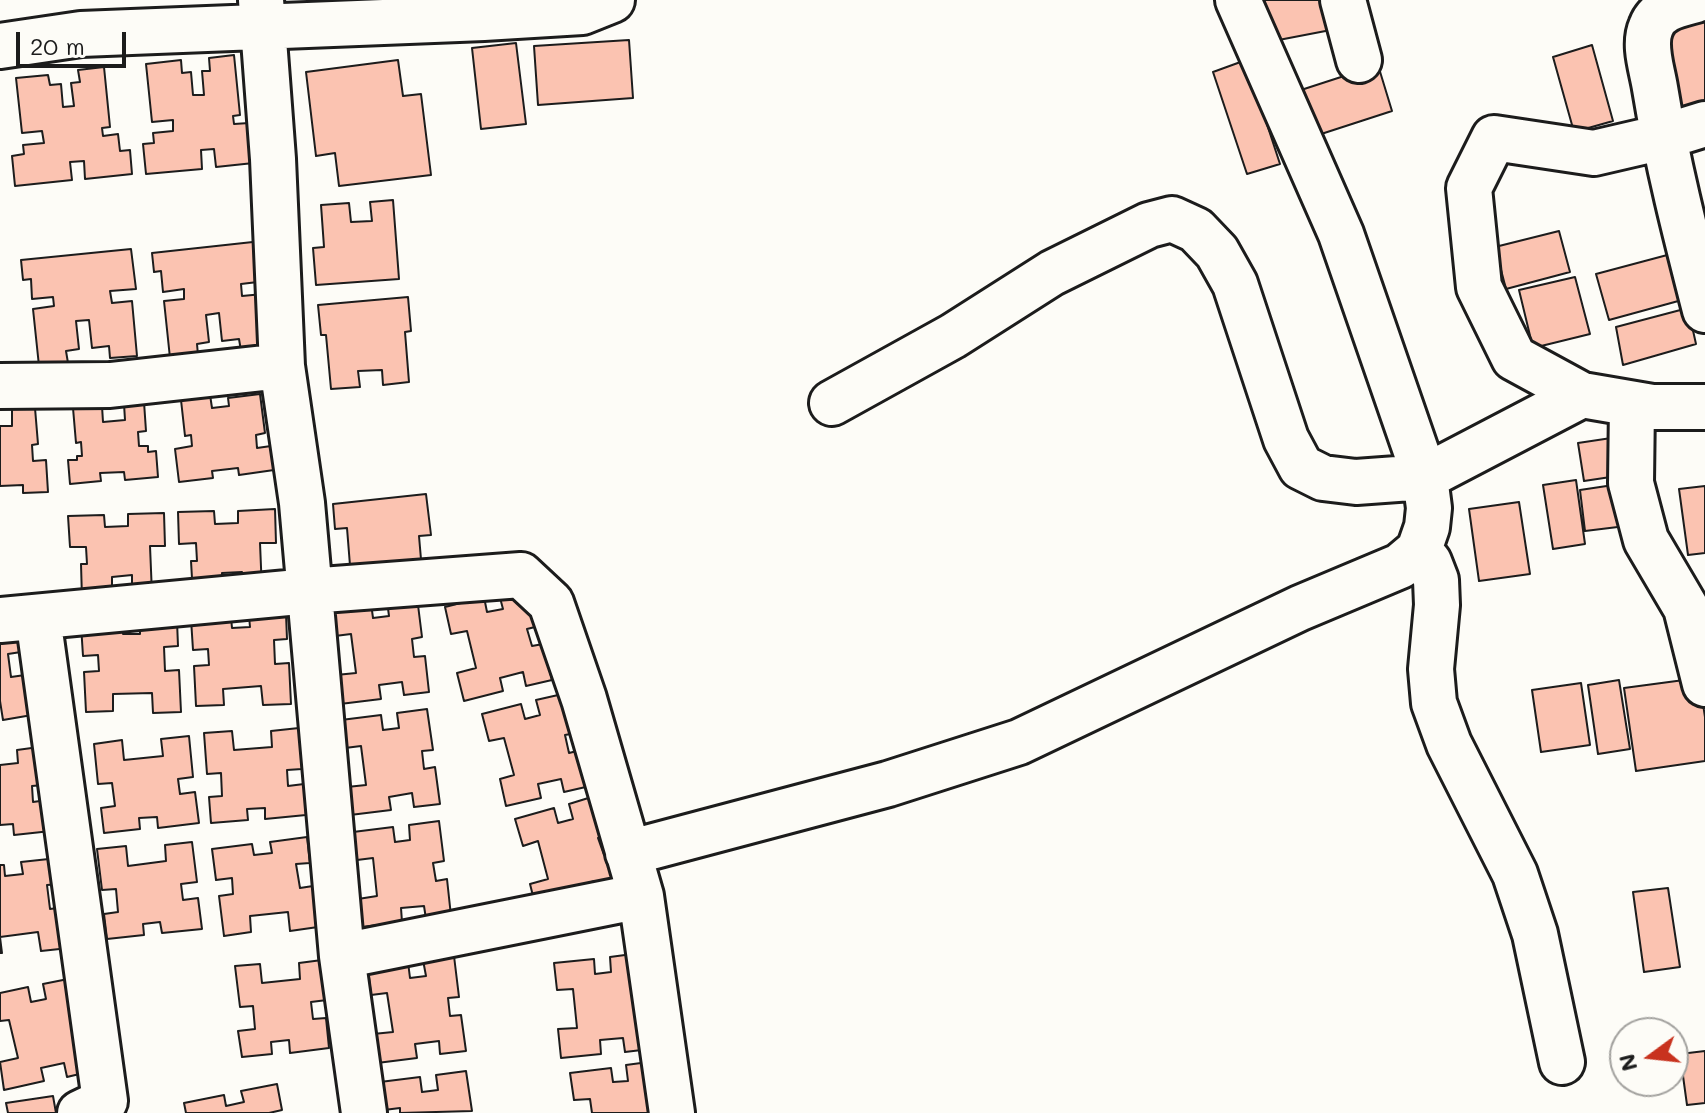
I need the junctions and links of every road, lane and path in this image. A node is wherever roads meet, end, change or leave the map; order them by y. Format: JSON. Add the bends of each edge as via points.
{"nodes":[{"id":1,"x":612,"y":0,"type":"edge"},
{"id":2,"x":1238,"y":0,"type":"edge"},
{"id":3,"x":1343,"y":0,"type":"edge"},
{"id":4,"x":1696,"y":0,"type":"edge"},
{"id":5,"x":262,"y":13,"type":"edge"},
{"id":6,"x":0,"y":46,"type":"edge"},
{"id":7,"x":1359,"y":60,"type":"dead end"},
{"id":8,"x":1705,"y":124,"type":"edge"},
{"id":9,"x":1663,"y":137,"type":"junction"},
{"id":10,"x":1697,"y":249,"type":"edge"},
{"id":11,"x":1705,"y":310,"type":"edge"},
{"id":12,"x":282,"y":366,"type":"junction"},
{"id":13,"x":0,"y":386,"type":"edge"},
{"id":14,"x":1582,"y":395,"type":"junction"},
{"id":15,"x":832,"y":403,"type":"dead end"},
{"id":16,"x":1632,"y":404,"type":"junction"},
{"id":17,"x":1705,"y":407,"type":"edge"},
{"id":18,"x":1425,"y":477,"type":"junction"},
{"id":19,"x":1419,"y":550,"type":"junction"},
{"id":20,"x":309,"y":591,"type":"junction"},
{"id":21,"x":19,"y":618,"type":"edge"},
{"id":22,"x":1705,"y":684,"type":"edge"},
{"id":23,"x":628,"y":853,"type":"junction"},
{"id":24,"x":641,"y":896,"type":"junction"},
{"id":25,"x":342,"y":956,"type":"junction"},
{"id":26,"x":1562,"y":1062,"type":"dead end"},
{"id":27,"x":80,"y":1113,"type":"edge"},
{"id":28,"x":364,"y":1113,"type":"edge"},
{"id":29,"x":672,"y":1113,"type":"edge"}],
"edges":[{"from":1,"to":5,"type":"street","via":[[582,12],[484,18]]},
{"from":2,"to":18,"type":"street","via":[[1341,234]]},
{"from":3,"to":7,"type":"street"},
{"from":4,"to":9,"type":"street","via":[[1670,7],[1655,17],[1649,31]]},
{"from":5,"to":6,"type":"street"},
{"from":5,"to":12,"type":"street"},
{"from":8,"to":9,"type":"street"},
{"from":9,"to":10,"type":"street"},
{"from":9,"to":14,"type":"street","via":[[1594,153],[1494,138],[1469,188],[1479,287],[1514,358]]},
{"from":10,"to":11,"type":"street"},
{"from":12,"to":13,"type":"street","via":[[110,385]]},
{"from":12,"to":20,"type":"street"},
{"from":14,"to":16,"type":"street"},
{"from":14,"to":18,"type":"street"},
{"from":15,"to":18,"type":"street","via":[[1052,273],[1172,219],[1196,230],[1217,252],[1235,284],[1286,439],[1301,467],[1323,478],[1356,482]]},
{"from":16,"to":17,"type":"street"},
{"from":16,"to":22,"type":"street","via":[[1631,483],[1646,540],[1686,608]]},
{"from":18,"to":19,"type":"street","via":[[1429,508]]},
{"from":19,"to":23,"type":"street","via":[[1400,566],[1019,742],[888,784]]},
{"from":19,"to":26,"type":"street","via":[[1436,580],[1434,703],[1515,874],[1535,934]]},
{"from":20,"to":21,"type":"street"},
{"from":20,"to":23,"type":"street","via":[[521,575],[551,603]]},
{"from":20,"to":25,"type":"street"},
{"from":21,"to":27,"type":"street","via":[[105,1101]]},
{"from":23,"to":24,"type":"street"},
{"from":24,"to":25,"type":"street"},
{"from":24,"to":29,"type":"street"},
{"from":25,"to":28,"type":"street"}]}
